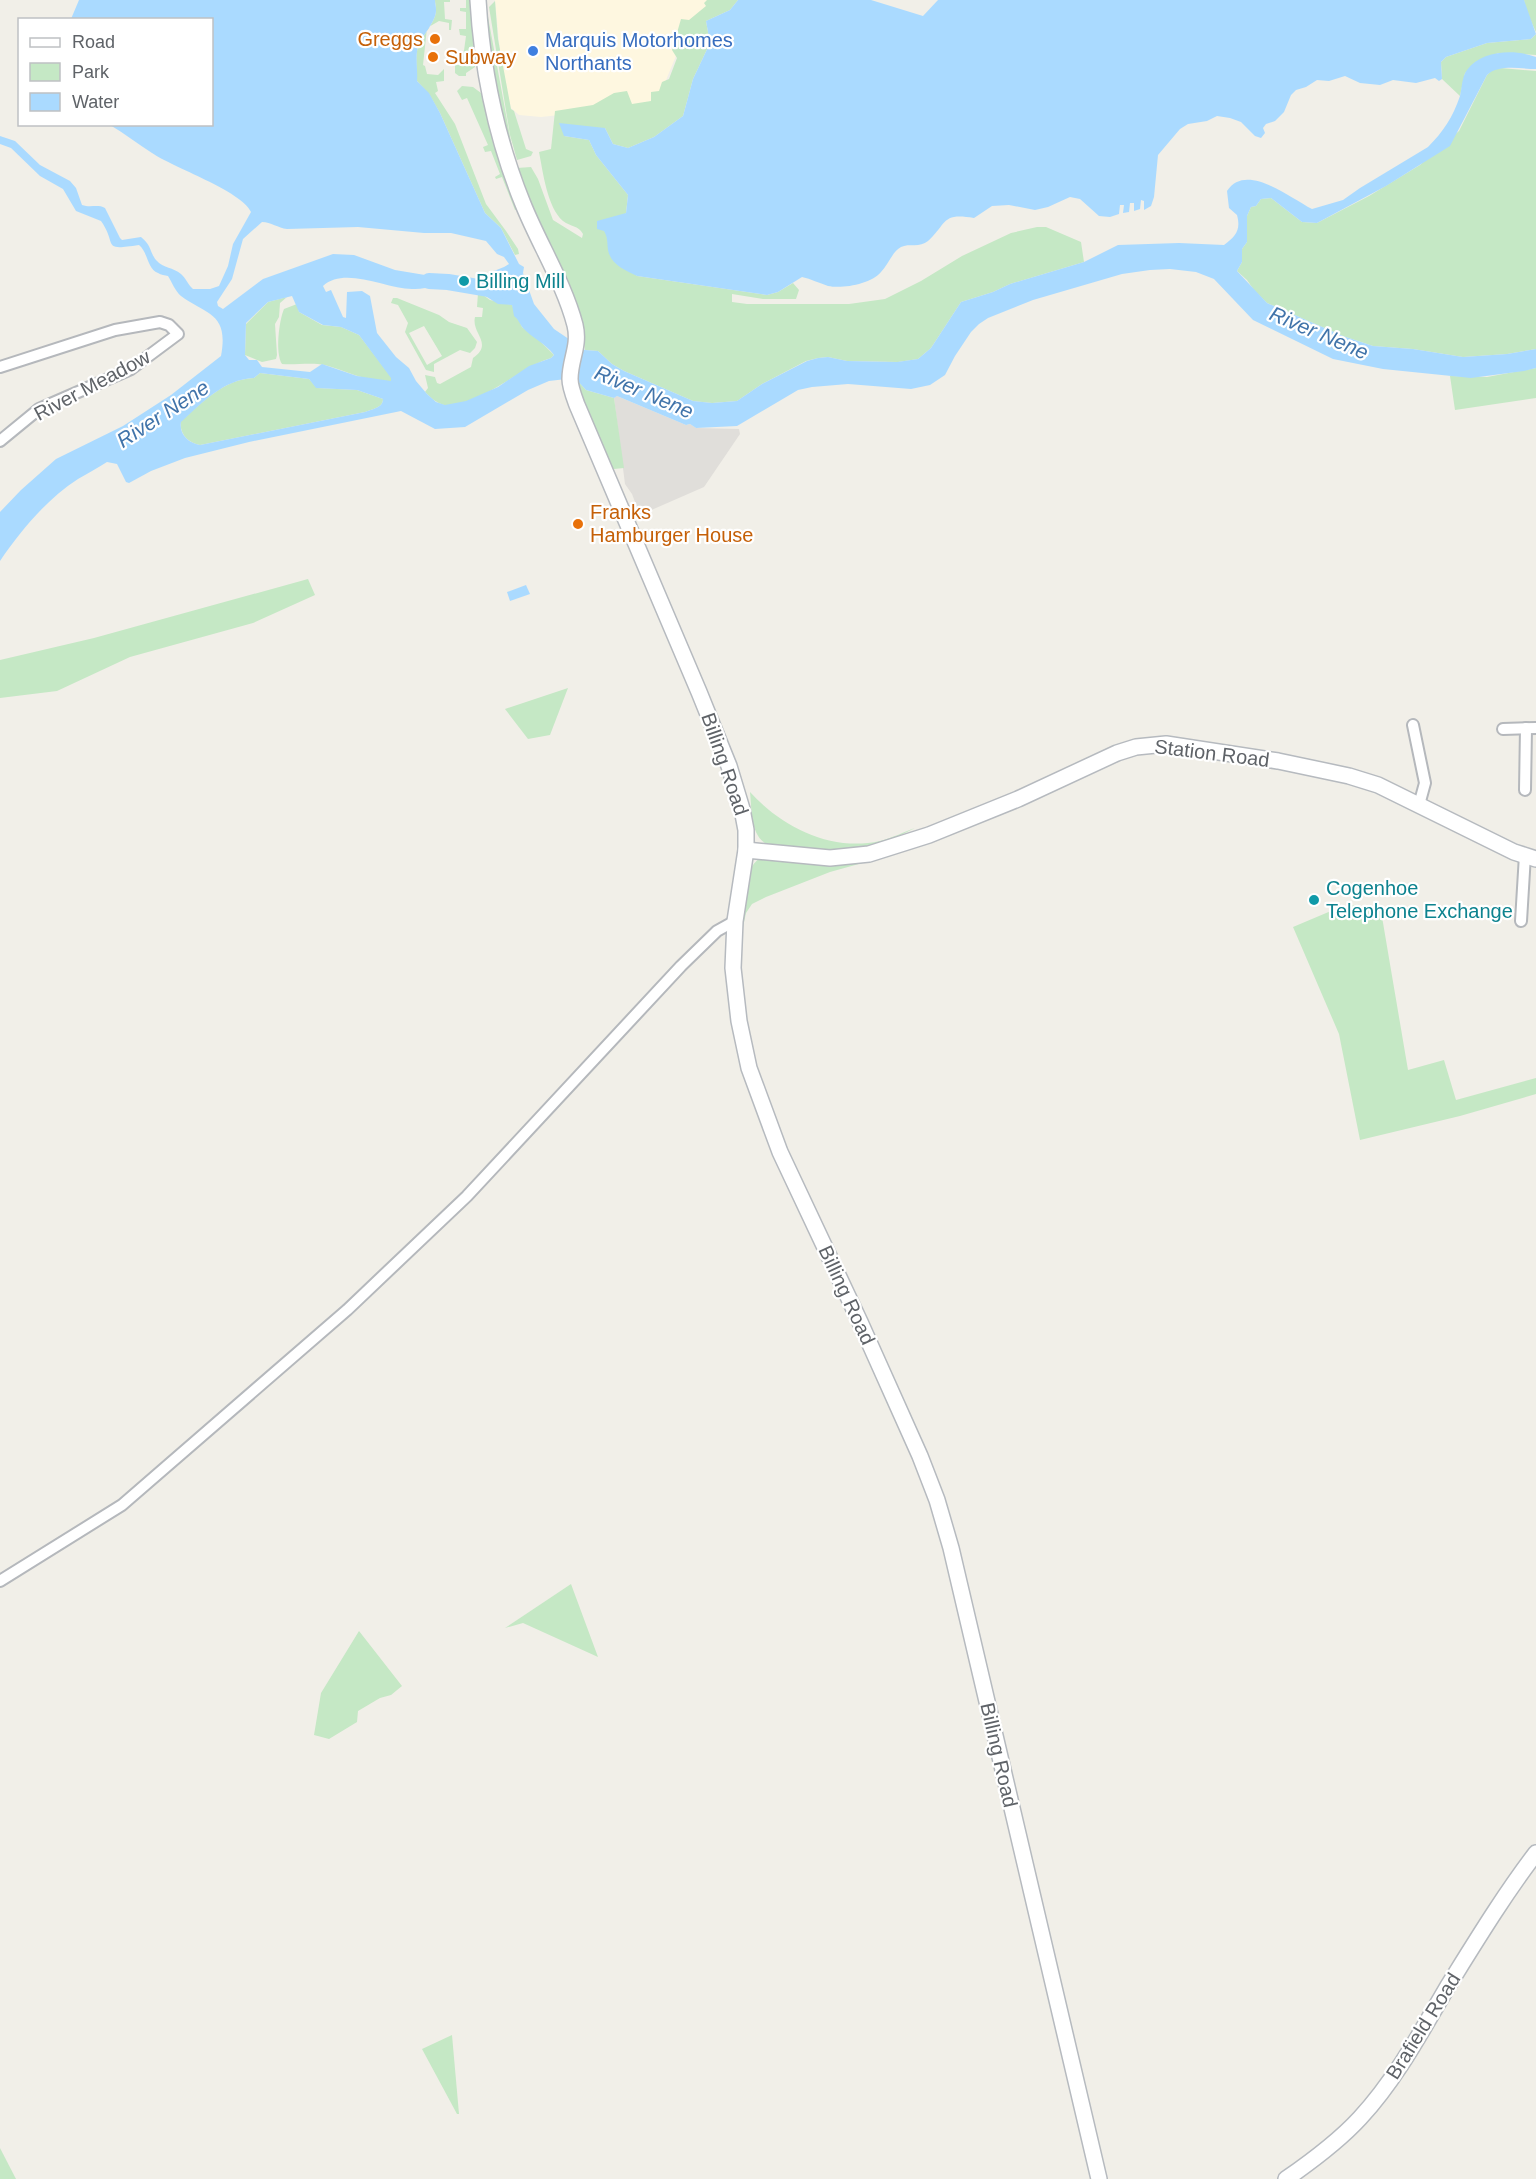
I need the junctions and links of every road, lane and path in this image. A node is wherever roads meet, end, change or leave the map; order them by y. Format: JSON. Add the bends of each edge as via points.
{"nodes":[{"id":1,"x":478,"y":0,"type":"edge"},
{"id":2,"x":0,"y":367,"type":"edge"},
{"id":3,"x":0,"y":441,"type":"edge"},
{"id":4,"x":1413,"y":725,"type":"dead end"},
{"id":5,"x":1531,"y":728,"type":"edge"},
{"id":6,"x":1503,"y":729,"type":"dead end"},
{"id":7,"x":1525,"y":790,"type":"dead end"},
{"id":8,"x":1419,"y":805,"type":"junction"},
{"id":9,"x":747,"y":850,"type":"junction"},
{"id":10,"x":1530,"y":857,"type":"edge"},
{"id":11,"x":735,"y":921,"type":"junction"},
{"id":12,"x":1521,"y":921,"type":"dead end"},
{"id":13,"x":0,"y":1581,"type":"edge"},
{"id":14,"x":1536,"y":1853,"type":"edge"},
{"id":15,"x":1099,"y":2179,"type":"edge"},
{"id":16,"x":1286,"y":2179,"type":"edge"}],
"edges":[{"from":1,"to":9,"type":"street","name":"Billing Road","via":[[489,78],[509,166],[575,326],[577,337],[570,379],[577,405],[729,766],[745,818]]},
{"from":2,"to":3,"type":"street","name":"River Meadow","via":[[115,330],[160,322],[178,334],[131,369],[39,409]]},
{"from":4,"to":8,"type":"street","via":[[1425,783]]},
{"from":5,"to":6,"type":"street"},
{"from":5,"to":7,"type":"street"},
{"from":8,"to":9,"type":"street","name":"Station Road","via":[[1378,785],[1314,768],[1151,744],[1117,753],[929,835],[869,854],[830,858]]},
{"from":8,"to":10,"type":"street","name":"Station Road"},
{"from":9,"to":11,"type":"street","name":"Billing Road"},
{"from":10,"to":12,"type":"street"},
{"from":11,"to":13,"type":"street","via":[[717,930],[467,1196],[346,1310],[148,1485]]},
{"from":11,"to":15,"type":"street","name":"Billing Road","via":[[733,968],[739,1021],[763,1109],[904,1420],[942,1517]]},
{"from":14,"to":16,"type":"street","name":"Brafield Road","via":[[1383,2089],[1338,2140]]}]}
